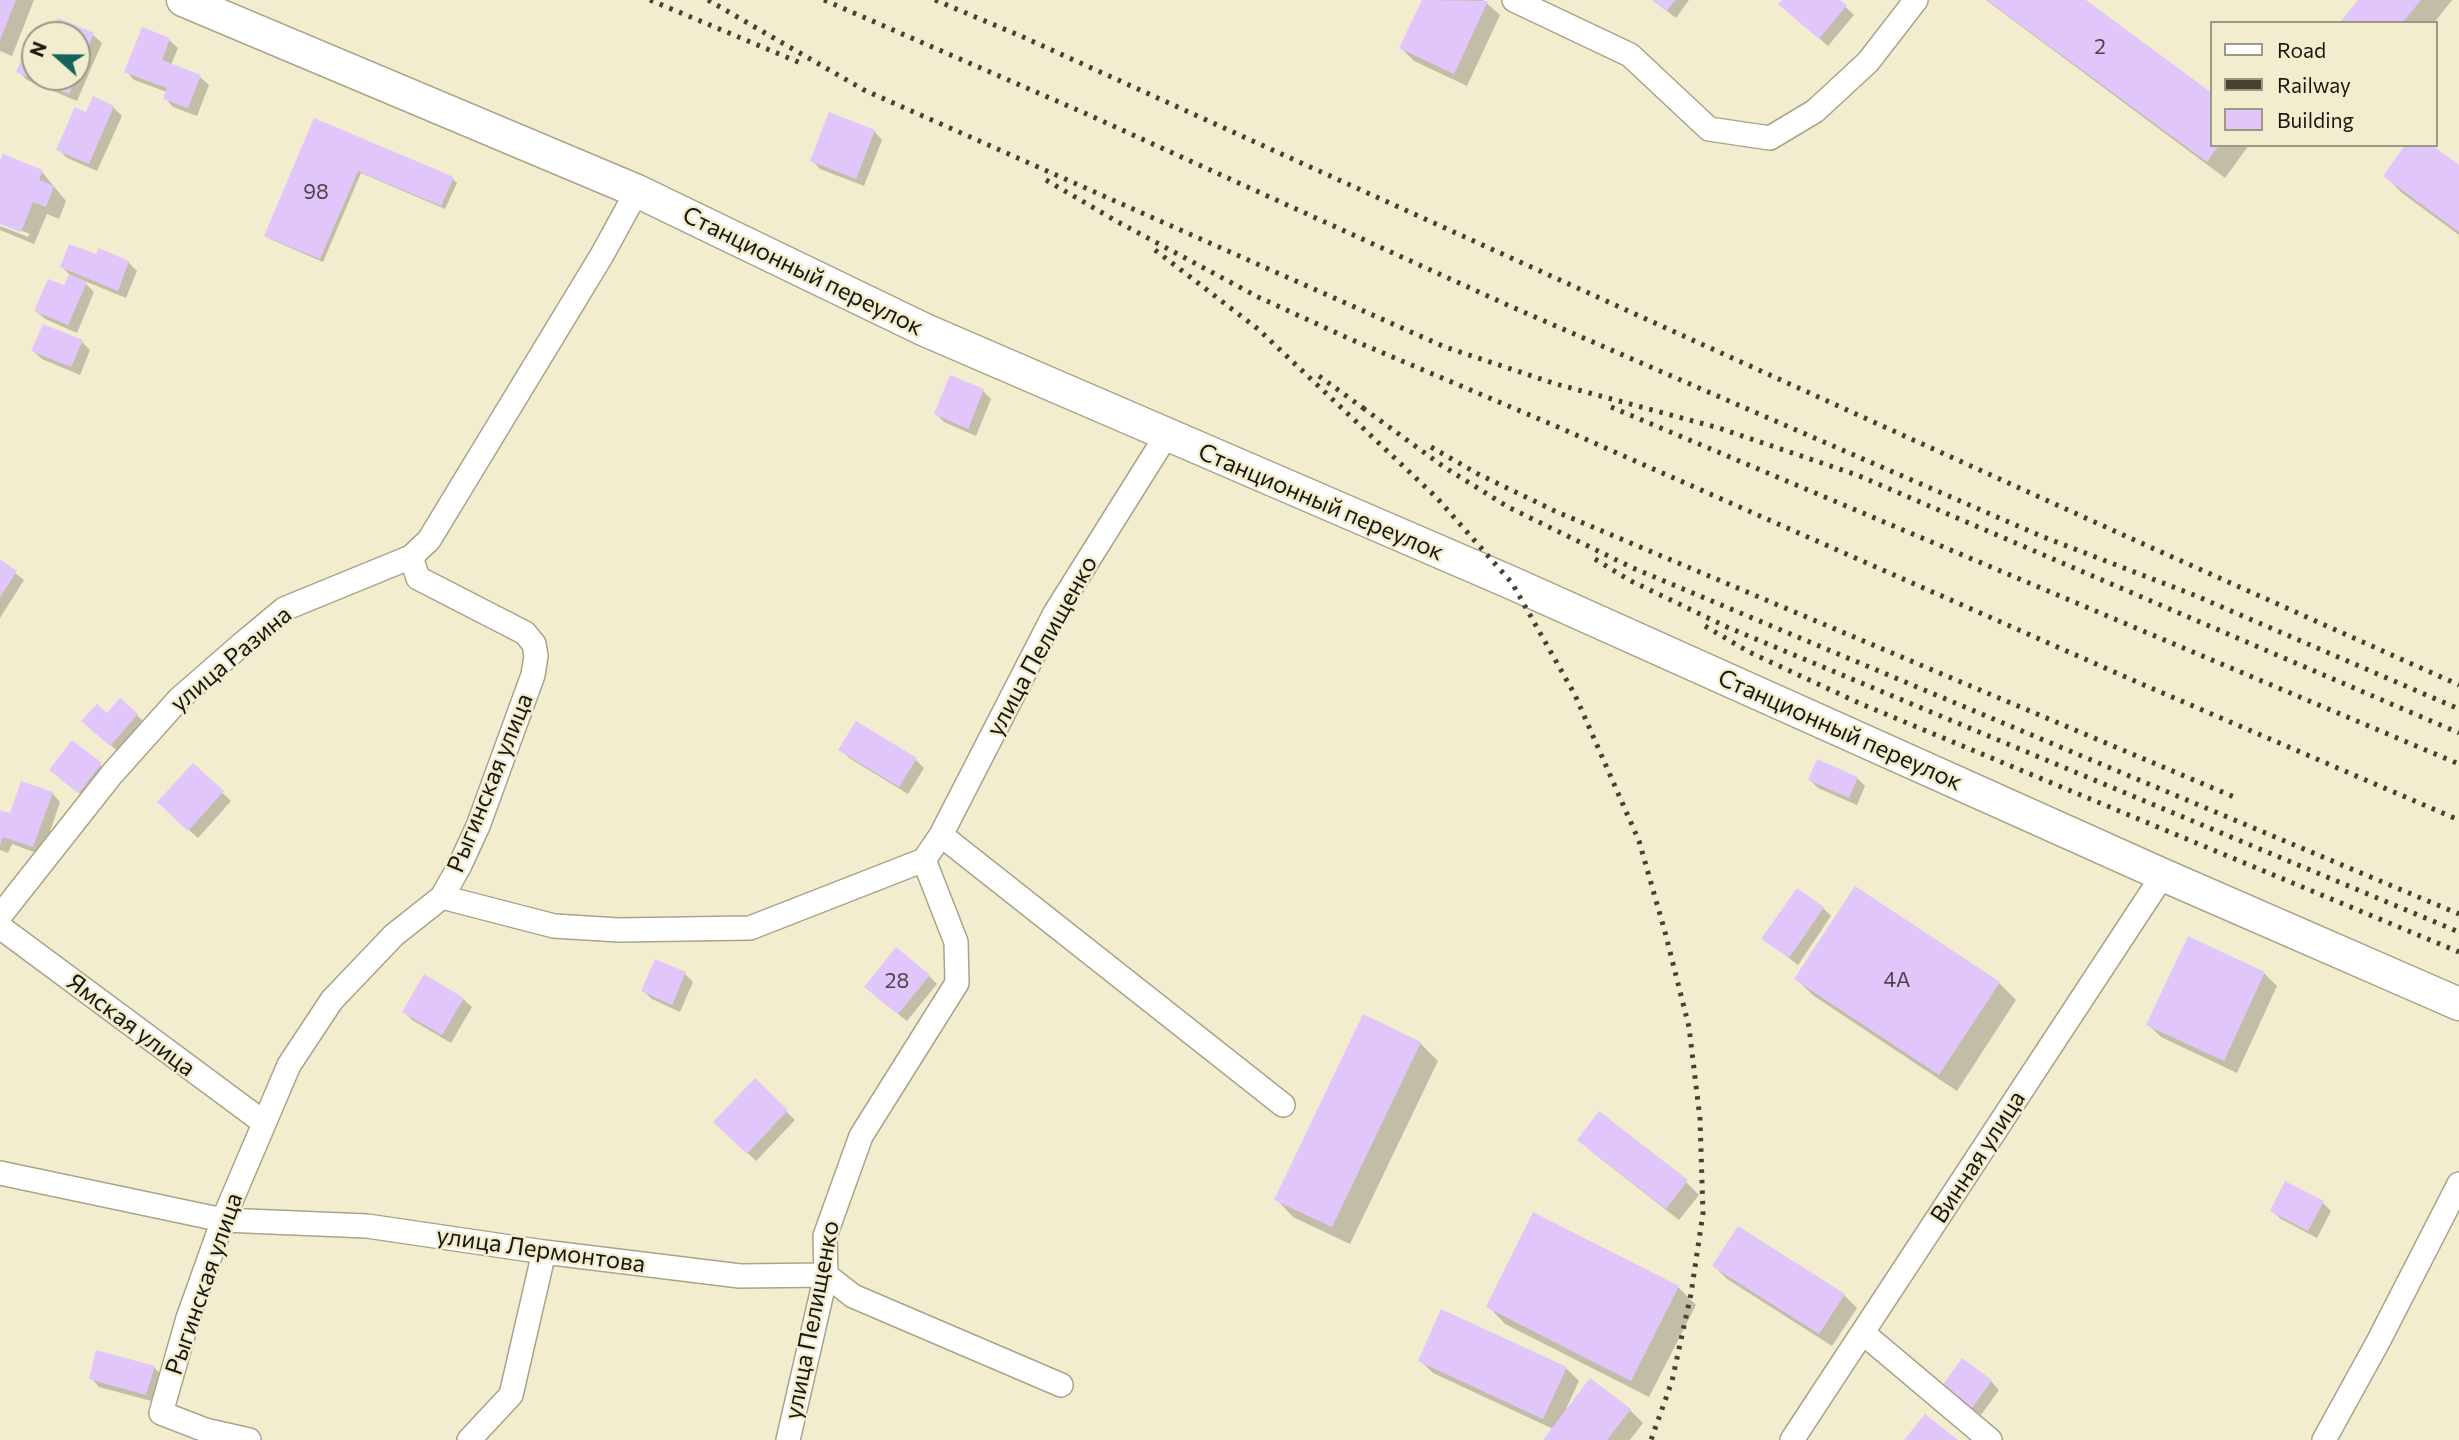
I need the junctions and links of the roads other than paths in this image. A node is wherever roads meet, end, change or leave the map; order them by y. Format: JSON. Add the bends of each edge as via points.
{"nodes":[{"id":1,"x":183,"y":0,"type":"edge"},
{"id":2,"x":1514,"y":0,"type":"edge"},
{"id":3,"x":1916,"y":0,"type":"edge"},
{"id":4,"x":637,"y":191,"type":"junction"},
{"id":5,"x":1167,"y":436,"type":"junction"},
{"id":6,"x":411,"y":557,"type":"junction"},
{"id":7,"x":941,"y":835,"type":"junction"},
{"id":8,"x":924,"y":860,"type":"junction"},
{"id":9,"x":2163,"y":875,"type":"junction"},
{"id":10,"x":442,"y":897,"type":"junction"},
{"id":11,"x":4,"y":901,"type":"edge"},
{"id":12,"x":0,"y":927,"type":"edge"},
{"id":13,"x":2459,"y":1004,"type":"edge"},
{"id":14,"x":1283,"y":1105,"type":"dead end"},
{"id":15,"x":263,"y":1122,"type":"junction"},
{"id":16,"x":0,"y":1173,"type":"edge"},
{"id":17,"x":2459,"y":1184,"type":"edge"},
{"id":18,"x":223,"y":1220,"type":"junction"},
{"id":19,"x":544,"y":1252,"type":"junction"},
{"id":20,"x":826,"y":1275,"type":"junction"},
{"id":21,"x":1863,"y":1333,"type":"junction"},
{"id":22,"x":1061,"y":1384,"type":"dead end"},
{"id":23,"x":249,"y":1440,"type":"edge"},
{"id":24,"x":469,"y":1440,"type":"edge"},
{"id":25,"x":788,"y":1440,"type":"edge"},
{"id":26,"x":1792,"y":1440,"type":"edge"},
{"id":27,"x":1990,"y":1440,"type":"edge"},
{"id":28,"x":2324,"y":1440,"type":"edge"}],
"edges":[{"from":1,"to":4,"type":"main road","name":"Станционный переулок"},
{"from":2,"to":3,"type":"street","via":[[1630,55],[1709,130],[1770,138],[1815,111],[1868,62]]},
{"from":4,"to":5,"type":"main road","name":"Станционный переулок","via":[[925,330]]},
{"from":4,"to":6,"type":"street","name":"улица Разина","via":[[429,540]]},
{"from":5,"to":7,"type":"street","name":"улица Пелищенко","via":[[1055,613]]},
{"from":5,"to":9,"type":"main road","name":"Станционный переулок","via":[[1513,583]]},
{"from":6,"to":10,"type":"street","name":"Рыгинская улица","via":[[418,578],[525,633],[536,656],[478,826]]},
{"from":6,"to":11,"type":"street","name":"улица Разина","via":[[284,609],[242,644],[171,708]]},
{"from":7,"to":8,"type":"street","name":"улица Пелищенко"},
{"from":7,"to":14,"type":"street"},
{"from":8,"to":10,"type":"street","via":[[750,928],[690,931],[554,926]]},
{"from":8,"to":20,"type":"street","name":"улица Пелищенко","via":[[956,942],[957,984],[861,1136],[825,1236]]},
{"from":9,"to":13,"type":"main road","name":"Станционный переулок"},
{"from":9,"to":21,"type":"street","name":"Винная улица"},
{"from":10,"to":15,"type":"street","name":"Рыгинская улица","via":[[394,935],[332,1000],[289,1065]]},
{"from":12,"to":15,"type":"street","name":"Ямская улица"},
{"from":15,"to":18,"type":"street","name":"Рыгинская улица"},
{"from":16,"to":18,"type":"street","name":"улица Лермонтова"},
{"from":17,"to":28,"type":"street"},
{"from":18,"to":19,"type":"street","name":"улица Лермонтова","via":[[367,1226]]},
{"from":18,"to":23,"type":"street","name":"Рыгинская улица","via":[[188,1318],[162,1413]]},
{"from":19,"to":20,"type":"street","name":"улица Лермонтова","via":[[740,1276]]},
{"from":19,"to":24,"type":"street","via":[[511,1395]]},
{"from":20,"to":22,"type":"street","via":[[853,1296]]},
{"from":20,"to":25,"type":"street","name":"улица Пелищенко"},
{"from":21,"to":26,"type":"street","name":"Винная улица"},
{"from":21,"to":27,"type":"street"}]}
